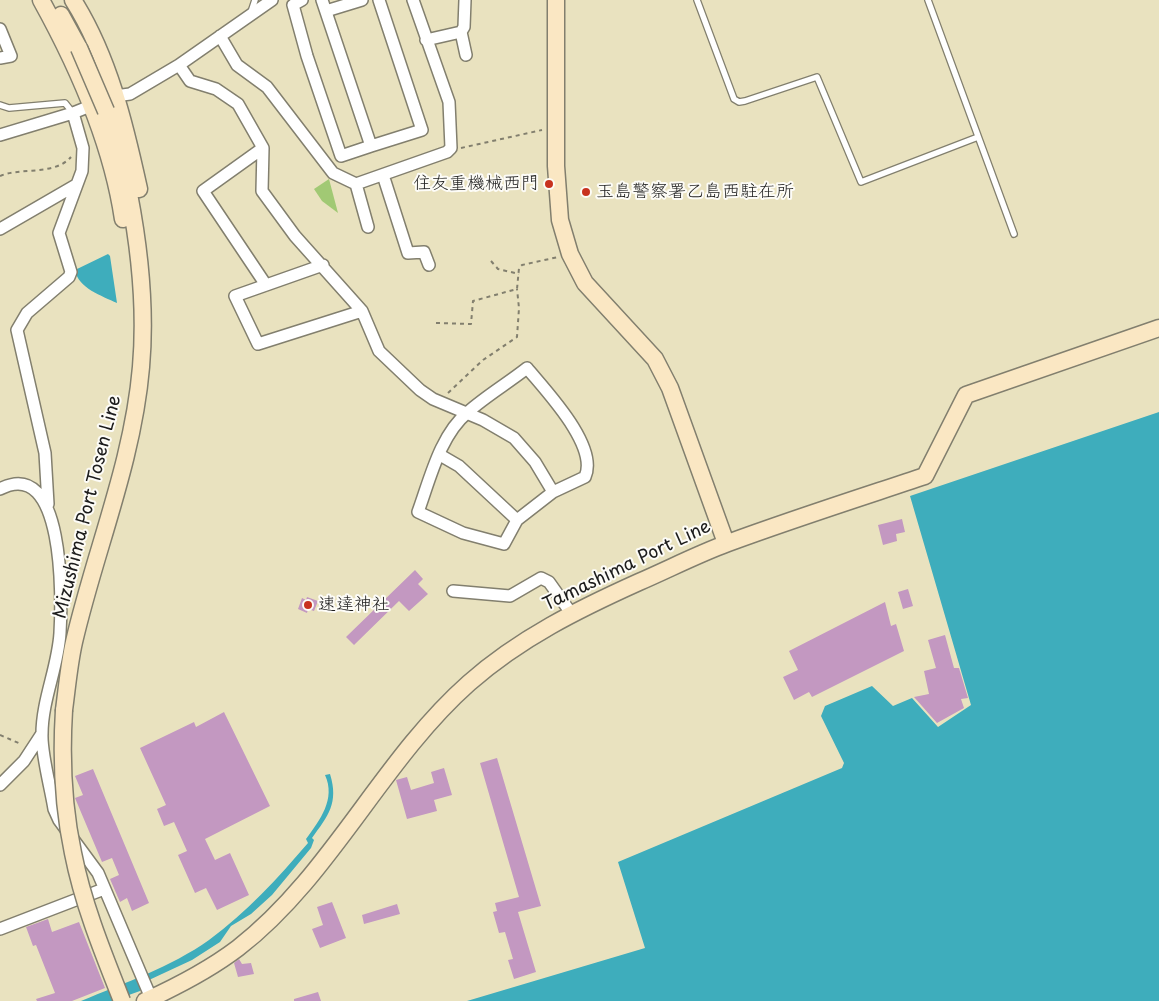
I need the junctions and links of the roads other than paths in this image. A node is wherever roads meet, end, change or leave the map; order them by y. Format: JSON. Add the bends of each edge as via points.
{"nodes":[{"id":1,"x":41,"y":0,"type":"edge"},
{"id":2,"x":52,"y":0,"type":"edge"},
{"id":3,"x":73,"y":0,"type":"edge"},
{"id":4,"x":255,"y":0,"type":"edge"},
{"id":5,"x":272,"y":0,"type":"edge"},
{"id":6,"x":302,"y":0,"type":"edge"},
{"id":7,"x":362,"y":0,"type":"edge"},
{"id":8,"x":379,"y":0,"type":"edge"},
{"id":9,"x":413,"y":0,"type":"edge"},
{"id":10,"x":465,"y":0,"type":"edge"},
{"id":11,"x":556,"y":0,"type":"edge"},
{"id":12,"x":697,"y":0,"type":"edge"},
{"id":13,"x":928,"y":0,"type":"edge"},
{"id":14,"x":324,"y":5,"type":"edge"},
{"id":15,"x":250,"y":14,"type":"junction"},
{"id":16,"x":0,"y":29,"type":"edge"},
{"id":17,"x":462,"y":32,"type":"junction"},
{"id":18,"x":220,"y":36,"type":"junction"},
{"id":19,"x":426,"y":40,"type":"junction"},
{"id":20,"x":466,"y":55,"type":"dead end"},
{"id":21,"x":0,"y":58,"type":"edge"},
{"id":22,"x":179,"y":65,"type":"junction"},
{"id":23,"x":115,"y":96,"type":"junction"},
{"id":24,"x":0,"y":105,"type":"edge"},
{"id":25,"x":90,"y":106,"type":"junction"},
{"id":26,"x":74,"y":113,"type":"junction"},
{"id":27,"x":0,"y":135,"type":"edge"},
{"id":28,"x":978,"y":137,"type":"junction"},
{"id":29,"x":371,"y":146,"type":"junction"},
{"id":30,"x":263,"y":148,"type":"junction"},
{"id":31,"x":383,"y":175,"type":"junction"},
{"id":32,"x":356,"y":184,"type":"junction"},
{"id":33,"x":76,"y":185,"type":"junction"},
{"id":34,"x":368,"y":228,"type":"dead end"},
{"id":35,"x":0,"y":229,"type":"edge"},
{"id":36,"x":1014,"y":234,"type":"dead end"},
{"id":37,"x":429,"y":265,"type":"dead end"},
{"id":38,"x":323,"y":266,"type":"junction"},
{"id":39,"x":266,"y":285,"type":"junction"},
{"id":40,"x":362,"y":311,"type":"junction"},
{"id":41,"x":1159,"y":328,"type":"edge"},
{"id":42,"x":136,"y":405,"type":"junction"},
{"id":43,"x":467,"y":413,"type":"junction"},
{"id":44,"x":440,"y":454,"type":"junction"},
{"id":45,"x":0,"y":489,"type":"edge"},
{"id":46,"x":554,"y":492,"type":"junction"},
{"id":47,"x":48,"y":508,"type":"junction"},
{"id":48,"x":517,"y":520,"type":"junction"},
{"id":49,"x":726,"y":543,"type":"junction"},
{"id":50,"x":453,"y":591,"type":"dead end"},
{"id":51,"x":571,"y":612,"type":"junction"},
{"id":52,"x":41,"y":735,"type":"junction"},
{"id":53,"x":0,"y":785,"type":"edge"},
{"id":54,"x":104,"y":889,"type":"junction"},
{"id":55,"x":0,"y":929,"type":"edge"},
{"id":56,"x":148,"y":1000,"type":"edge"},
{"id":57,"x":122,"y":1001,"type":"edge"}],
"edges":[{"from":1,"to":25,"type":"main road"},
{"from":2,"to":42,"type":"main road","name":"Mizushima Port Tosen Line","bridge":true,"via":[[79,48],[106,111],[129,193],[141,273],[143,332]]},
{"from":3,"to":23,"type":"main road","via":[[100,55]]},
{"from":4,"to":15,"type":"lane"},
{"from":5,"to":15,"type":"street"},
{"from":6,"to":29,"type":"street","via":[[293,5],[341,156]]},
{"from":7,"to":14,"type":"street"},
{"from":8,"to":29,"type":"street","via":[[422,130]]},
{"from":9,"to":19,"type":"street"},
{"from":10,"to":17,"type":"street"},
{"from":11,"to":49,"type":"main road","name":"Tamashima Port Line","via":[[560,220],[570,254],[585,283],[633,334],[658,366],[670,388]]},
{"from":12,"to":28,"type":"lane","via":[[734,99],[745,101],[817,77],[861,182]]},
{"from":13,"to":28,"type":"lane"},
{"from":14,"to":29,"type":"street"},
{"from":15,"to":18,"type":"street"},
{"from":16,"to":21,"type":"street","via":[[11,56]]},
{"from":17,"to":19,"type":"street"},
{"from":17,"to":20,"type":"street"},
{"from":18,"to":22,"type":"street"},
{"from":18,"to":32,"type":"street","via":[[237,65],[267,87],[333,173]]},
{"from":19,"to":31,"type":"street","via":[[449,102],[451,148]]},
{"from":22,"to":23,"type":"street","via":[[130,94]]},
{"from":22,"to":30,"type":"street","via":[[190,81],[216,89],[238,104]]},
{"from":23,"to":25,"type":"street"},
{"from":23,"to":42,"type":"main road","via":[[138,186],[152,270],[153,334],[149,372]]},
{"from":24,"to":26,"type":"lane","via":[[9,108],[65,103]]},
{"from":25,"to":26,"type":"street"},
{"from":25,"to":42,"type":"main road","via":[[104,141],[123,216],[131,279]]},
{"from":26,"to":27,"type":"street"},
{"from":26,"to":33,"type":"street","via":[[83,148],[82,171]]},
{"from":28,"to":36,"type":"lane"},
{"from":30,"to":38,"type":"street","via":[[262,191],[295,236]]},
{"from":30,"to":39,"type":"street","via":[[203,190]]},
{"from":31,"to":32,"type":"street"},
{"from":31,"to":37,"type":"street","via":[[408,253],[424,252]]},
{"from":32,"to":34,"type":"street"},
{"from":33,"to":35,"type":"street"},
{"from":33,"to":47,"type":"street","via":[[59,233],[71,272],[69,278],[27,313],[17,330],[45,453]]},
{"from":38,"to":39,"type":"street"},
{"from":38,"to":40,"type":"street"},
{"from":39,"to":40,"type":"street","via":[[234,296],[258,344]]},
{"from":40,"to":43,"type":"street","via":[[379,351],[420,390]]},
{"from":41,"to":49,"type":"main road","via":[[966,395],[925,476]]},
{"from":42,"to":57,"type":"main road","name":"Mizushima Port Tosen Line","bridge":true,"via":[[103,544],[74,643],[62,748],[73,854],[93,925]]},
{"from":43,"to":44,"type":"street"},
{"from":43,"to":46,"type":"street","via":[[514,438],[535,462]]},
{"from":43,"to":46,"type":"street","via":[[527,368],[573,426],[586,459],[588,470],[585,477]]},
{"from":44,"to":48,"type":"street","via":[[459,466]]},
{"from":44,"to":48,"type":"street","via":[[418,512],[463,533],[504,544]]},
{"from":45,"to":47,"type":"street","via":[[12,485],[30,486],[38,491]]},
{"from":46,"to":48,"type":"street"},
{"from":47,"to":52,"type":"street","via":[[53,521],[59,576],[60,635]]},
{"from":49,"to":51,"type":"main road","name":"Tamashima Port Line"},
{"from":50,"to":51,"type":"street","via":[[510,596],[541,578],[548,582]]},
{"from":51,"to":56,"type":"main road","name":"Tamashima Port Line","via":[[508,651],[469,683],[431,723],[313,872],[273,916],[238,948],[199,975]]},
{"from":52,"to":53,"type":"street","via":[[24,762]]},
{"from":52,"to":54,"type":"street","via":[[54,809],[94,867]]},
{"from":54,"to":55,"type":"street"},
{"from":54,"to":56,"type":"street"}]}
